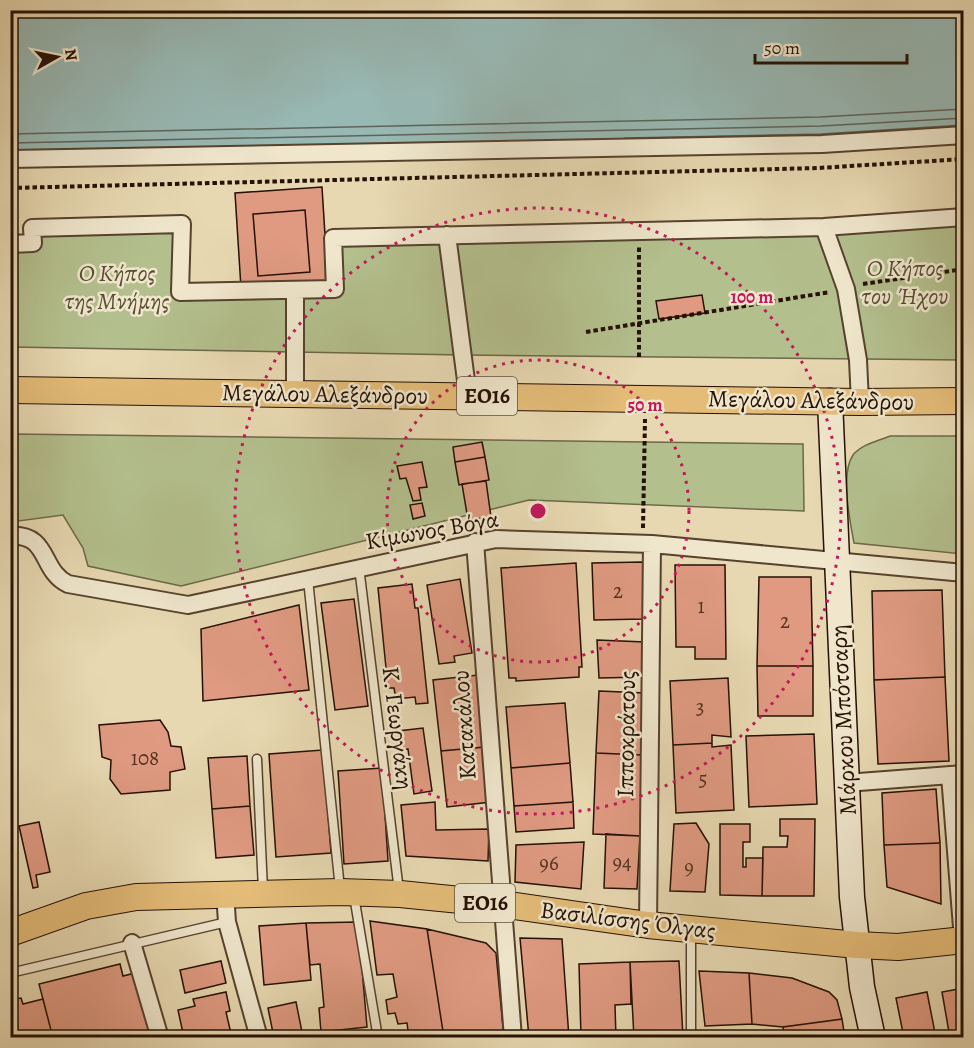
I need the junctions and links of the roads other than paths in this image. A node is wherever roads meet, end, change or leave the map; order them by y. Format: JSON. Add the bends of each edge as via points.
{"nodes":[{"id":1,"x":963,"y":135,"type":"edge"},
{"id":2,"x":10,"y":159,"type":"edge"},
{"id":3,"x":963,"y":217,"type":"edge"},
{"id":4,"x":824,"y":227,"type":"junction"},
{"id":5,"x":447,"y":235,"type":"junction"},
{"id":6,"x":10,"y":244,"type":"edge"},
{"id":7,"x":295,"y":290,"type":"junction"},
{"id":8,"x":10,"y":390,"type":"edge"},
{"id":9,"x":295,"y":393,"type":"junction"},
{"id":10,"x":468,"y":396,"type":"junction"},
{"id":11,"x":830,"y":401,"type":"junction"},
{"id":12,"x":963,"y":401,"type":"edge"},
{"id":13,"x":860,"y":402,"type":"junction"},
{"id":14,"x":10,"y":536,"type":"edge"},
{"id":15,"x":475,"y":542,"type":"junction"},
{"id":16,"x":647,"y":544,"type":"junction"},
{"id":17,"x":835,"y":560,"type":"junction"},
{"id":18,"x":359,"y":567,"type":"junction"},
{"id":19,"x":963,"y":573,"type":"edge"},
{"id":20,"x":308,"y":579,"type":"junction"},
{"id":21,"x":257,"y":759,"type":"dead end"},
{"id":22,"x":957,"y":775,"type":"edge"},
{"id":23,"x":846,"y":783,"type":"junction"},
{"id":24,"x":263,"y":892,"type":"junction"},
{"id":25,"x":347,"y":892,"type":"junction"},
{"id":26,"x":225,"y":893,"type":"junction"},
{"id":27,"x":400,"y":894,"type":"junction"},
{"id":28,"x":501,"y":904,"type":"junction"},
{"id":29,"x":226,"y":922,"type":"junction"},
{"id":30,"x":648,"y":924,"type":"junction"},
{"id":31,"x":691,"y":929,"type":"junction"},
{"id":32,"x":10,"y":933,"type":"edge"},
{"id":33,"x":963,"y":940,"type":"edge"},
{"id":34,"x":132,"y":943,"type":"junction"},
{"id":35,"x":857,"y":945,"type":"junction"},
{"id":36,"x":10,"y":973,"type":"edge"},
{"id":37,"x":160,"y":1038,"type":"edge"},
{"id":38,"x":259,"y":1038,"type":"edge"},
{"id":39,"x":378,"y":1038,"type":"edge"},
{"id":40,"x":513,"y":1038,"type":"edge"},
{"id":41,"x":692,"y":1038,"type":"edge"},
{"id":42,"x":873,"y":1038,"type":"edge"}],
"edges":[{"from":1,"to":2,"type":"street","via":[[810,144]]},
{"from":3,"to":4,"type":"street"},
{"from":4,"to":5,"type":"street"},
{"from":4,"to":13,"type":"street","via":[[845,288],[858,360]]},
{"from":5,"to":7,"type":"street","via":[[333,238],[335,289]]},
{"from":5,"to":10,"type":"street"},
{"from":6,"to":7,"type":"street","via":[[33,243],[32,228],[182,224],[180,292]]},
{"from":7,"to":9,"type":"street"},
{"from":8,"to":9,"type":"main road","name":"Μεγάλου Αλεξάνδρου","number":"ΕΟ16"},
{"from":9,"to":10,"type":"main road","name":"Μεγάλου Αλεξάνδρου","number":"ΕΟ16"},
{"from":10,"to":11,"type":"main road","name":"Μεγάλου Αλεξάνδρου","number":"ΕΟ16"},
{"from":11,"to":13,"type":"main road","name":"Μεγάλου Αλεξάνδρου","number":"ΕΟ16"},
{"from":11,"to":17,"type":"main road","name":"Μάρκου Μπότσαρη"},
{"from":12,"to":13,"type":"main road","name":"Μεγάλου Αλεξάνδρου","number":"ΕΟ16"},
{"from":14,"to":20,"type":"street","name":"Κίμωνος Βόγα","via":[[25,535],[34,540],[58,577],[68,584],[182,605]]},
{"from":15,"to":16,"type":"street","name":"Κίμωνος Βόγα","via":[[496,539]]},
{"from":15,"to":18,"type":"street","name":"Κίμωνος Βόγα"},
{"from":15,"to":28,"type":"street","name":"Κατακάλου"},
{"from":16,"to":17,"type":"street","name":"Κίμωνος Βόγα"},
{"from":16,"to":30,"type":"street","name":"Ιπποκράτους"},
{"from":17,"to":19,"type":"street","name":"Κίμωνος Βόγα"},
{"from":17,"to":23,"type":"main road","name":"Μάρκου Μπότσαρη"},
{"from":18,"to":20,"type":"street","name":"Κίμωνος Βόγα"},
{"from":18,"to":27,"type":"lane","name":"Κ. Γεωργάκη"},
{"from":20,"to":25,"type":"lane"},
{"from":21,"to":24,"type":"lane"},
{"from":22,"to":23,"type":"street"},
{"from":22,"to":33,"type":"street"},
{"from":23,"to":35,"type":"main road","name":"Μάρκου Μπότσαρη"},
{"from":24,"to":25,"type":"main road","name":"Βασιλίσσης Όλγας","number":"ΕΟ16"},
{"from":24,"to":26,"type":"main road","name":"Βασιλίσσης Όλγας","number":"ΕΟ16"},
{"from":25,"to":27,"type":"main road","name":"Βασιλίσσης Όλγας","number":"ΕΟ16"},
{"from":25,"to":39,"type":"lane"},
{"from":26,"to":29,"type":"street"},
{"from":26,"to":32,"type":"main road","name":"Βασιλίσσης Όλγας","number":"ΕΟ16","via":[[136,897],[86,906]]},
{"from":27,"to":28,"type":"main road","name":"Βασιλίσσης Όλγας","number":"ΕΟ16"},
{"from":28,"to":30,"type":"main road","name":"Βασιλίσσης Όλγας","number":"ΕΟ16"},
{"from":28,"to":40,"type":"street","name":"Κατακάλου"},
{"from":29,"to":34,"type":"lane"},
{"from":29,"to":38,"type":"street"},
{"from":30,"to":31,"type":"main road","name":"Βασιλίσσης Όλγας","number":"ΕΟ16"},
{"from":31,"to":35,"type":"main road","name":"Βασιλίσσης Όλγας","number":"ΕΟ16"},
{"from":31,"to":41,"type":"lane"},
{"from":33,"to":35,"type":"main road","name":"Βασιλίσσης Όλγας","number":"ΕΟ16","via":[[898,947]]},
{"from":34,"to":36,"type":"lane"},
{"from":34,"to":37,"type":"street"},
{"from":35,"to":42,"type":"main road","name":"Μάρκου Μπότσαρη"}]}
